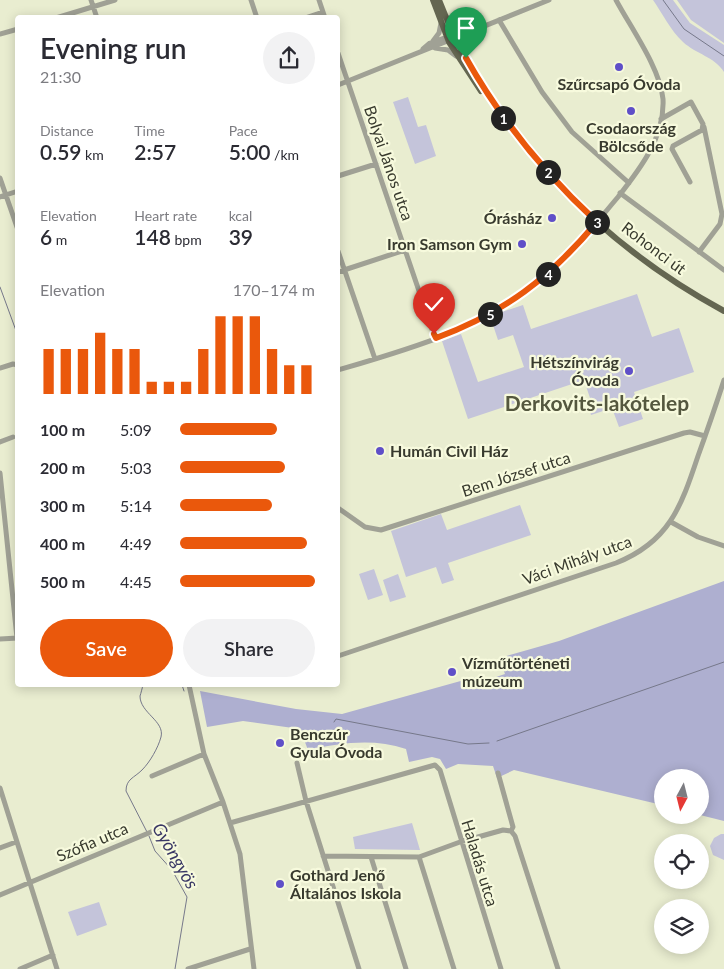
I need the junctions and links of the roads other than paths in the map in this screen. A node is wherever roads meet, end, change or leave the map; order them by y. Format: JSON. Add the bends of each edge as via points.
{"nodes":[{"id":1,"x":91,"y":0,"type":"edge"},
{"id":2,"x":115,"y":0,"type":"edge"},
{"id":3,"x":251,"y":0,"type":"edge"},
{"id":4,"x":319,"y":0,"type":"edge"},
{"id":5,"x":433,"y":0,"type":"edge"},
{"id":6,"x":438,"y":0,"type":"edge"},
{"id":7,"x":549,"y":0,"type":"edge"},
{"id":8,"x":617,"y":2,"type":"edge"},
{"id":9,"x":93,"y":6,"type":"junction"},
{"id":10,"x":443,"y":11,"type":"junction"},
{"id":11,"x":65,"y":15,"type":"edge"},
{"id":12,"x":96,"y":15,"type":"edge"},
{"id":13,"x":255,"y":15,"type":"edge"},
{"id":14,"x":324,"y":15,"type":"edge"},
{"id":15,"x":499,"y":20,"type":"junction"},
{"id":16,"x":441,"y":23,"type":"junction"},
{"id":17,"x":473,"y":29,"type":"junction"},
{"id":18,"x":15,"y":30,"type":"edge"},
{"id":19,"x":0,"y":34,"type":"edge"},
{"id":20,"x":451,"y":38,"type":"junction"},
{"id":21,"x":431,"y":46,"type":"junction"},
{"id":22,"x":456,"y":56,"type":"junction"},
{"id":23,"x":340,"y":59,"type":"edge"},
{"id":24,"x":476,"y":75,"type":"junction"},
{"id":25,"x":347,"y":80,"type":"junction"},
{"id":26,"x":340,"y":83,"type":"edge"},
{"id":27,"x":495,"y":108,"type":"junction"},
{"id":28,"x":661,"y":119,"type":"junction"},
{"id":29,"x":704,"y":127,"type":"junction"},
{"id":30,"x":376,"y":164,"type":"junction"},
{"id":31,"x":340,"y":175,"type":"edge"},
{"id":32,"x":0,"y":178,"type":"edge"},
{"id":33,"x":690,"y":182,"type":"dead end"},
{"id":34,"x":629,"y":183,"type":"junction"},
{"id":35,"x":15,"y":192,"type":"edge"},
{"id":36,"x":620,"y":193,"type":"junction"},
{"id":37,"x":3,"y":196,"type":"edge"},
{"id":38,"x":597,"y":222,"type":"junction"},
{"id":39,"x":15,"y":223,"type":"edge"},
{"id":40,"x":405,"y":250,"type":"junction"},
{"id":41,"x":699,"y":252,"type":"junction"},
{"id":42,"x":340,"y":257,"type":"edge"},
{"id":43,"x":344,"y":270,"type":"junction"},
{"id":44,"x":724,"y":270,"type":"edge"},
{"id":45,"x":340,"y":271,"type":"edge"},
{"id":46,"x":724,"y":311,"type":"edge"},
{"id":47,"x":436,"y":338,"type":"junction"},
{"id":48,"x":375,"y":359,"type":"junction"},
{"id":49,"x":15,"y":365,"type":"edge"},
{"id":50,"x":0,"y":368,"type":"edge"},
{"id":51,"x":340,"y":369,"type":"edge"},
{"id":52,"x":724,"y":380,"type":"edge"},
{"id":53,"x":706,"y":436,"type":"junction"},
{"id":54,"x":13,"y":437,"type":"dead end"},
{"id":55,"x":0,"y":442,"type":"edge"},
{"id":56,"x":0,"y":473,"type":"edge"},
{"id":57,"x":340,"y":509,"type":"edge"},
{"id":58,"x":671,"y":522,"type":"junction"},
{"id":59,"x":724,"y":546,"type":"edge"},
{"id":60,"x":15,"y":577,"type":"edge"},
{"id":61,"x":11,"y":578,"type":"junction"},
{"id":62,"x":15,"y":618,"type":"edge"},
{"id":63,"x":15,"y":638,"type":"edge"},
{"id":64,"x":0,"y":639,"type":"edge"},
{"id":65,"x":340,"y":655,"type":"edge"},
{"id":66,"x":190,"y":687,"type":"edge"},
{"id":67,"x":204,"y":754,"type":"junction"},
{"id":68,"x":297,"y":763,"type":"dead end"},
{"id":69,"x":498,"y":772,"type":"dead end"},
{"id":70,"x":152,"y":776,"type":"dead end"},
{"id":71,"x":0,"y":788,"type":"edge"},
{"id":72,"x":2,"y":801,"type":"edge"},
{"id":73,"x":306,"y":801,"type":"junction"},
{"id":74,"x":223,"y":802,"type":"junction"},
{"id":75,"x":230,"y":823,"type":"junction"},
{"id":76,"x":511,"y":830,"type":"junction"},
{"id":77,"x":16,"y":842,"type":"junction"},
{"id":78,"x":460,"y":842,"type":"junction"},
{"id":79,"x":0,"y":848,"type":"edge"},
{"id":80,"x":323,"y":856,"type":"junction"},
{"id":81,"x":371,"y":857,"type":"junction"},
{"id":82,"x":419,"y":857,"type":"junction"},
{"id":83,"x":30,"y":882,"type":"junction"},
{"id":84,"x":0,"y":895,"type":"edge"},
{"id":85,"x":250,"y":948,"type":"junction"},
{"id":86,"x":53,"y":955,"type":"junction"},
{"id":87,"x":20,"y":969,"type":"edge"},
{"id":88,"x":57,"y":969,"type":"edge"},
{"id":89,"x":188,"y":969,"type":"edge"},
{"id":90,"x":254,"y":969,"type":"edge"},
{"id":91,"x":359,"y":969,"type":"edge"},
{"id":92,"x":406,"y":969,"type":"edge"},
{"id":93,"x":454,"y":969,"type":"edge"},
{"id":94,"x":501,"y":969,"type":"edge"},
{"id":95,"x":558,"y":969,"type":"edge"}],
"edges":[{"from":1,"to":9,"type":"street"},
{"from":2,"to":9,"type":"street"},
{"from":3,"to":13,"type":"street"},
{"from":4,"to":14,"type":"street"},
{"from":5,"to":16,"type":"main road","name":"Rohonci út"},
{"from":6,"to":10,"type":"main road","name":"Rohonci út"},
{"from":7,"to":15,"type":"street"},
{"from":8,"to":28,"type":"street","via":[[656,74],[663,99]]},
{"from":9,"to":11,"type":"street"},
{"from":9,"to":12,"type":"street"},
{"from":10,"to":17,"type":"street","via":[[453,23]]},
{"from":10,"to":20,"type":"main road","name":"Rohonci út"},
{"from":15,"to":17,"type":"street"},
{"from":15,"to":34,"type":"street","via":[[542,92],[572,132]]},
{"from":16,"to":20,"type":"main road","name":"Rohonci út"},
{"from":16,"to":21,"type":"street"},
{"from":17,"to":20,"type":"street"},
{"from":17,"to":24,"type":"street","via":[[464,47]]},
{"from":18,"to":19,"type":"street"},
{"from":20,"to":21,"type":"street"},
{"from":20,"to":22,"type":"main road","name":"Rohonci út"},
{"from":20,"to":24,"type":"main road","name":"Rohonci út"},
{"from":21,"to":22,"type":"street","via":[[448,50]]},
{"from":21,"to":25,"type":"street"},
{"from":22,"to":27,"type":"main road","name":"Rohonci út"},
{"from":23,"to":25,"type":"street","name":"Bolyai János utca"},
{"from":24,"to":27,"type":"main road","name":"Rohonci út"},
{"from":25,"to":26,"type":"street"},
{"from":25,"to":30,"type":"street","name":"Bolyai János utca"},
{"from":27,"to":38,"type":"main road","name":"Rohonci út","via":[[545,170]]},
{"from":28,"to":29,"type":"street","via":[[691,102]]},
{"from":28,"to":34,"type":"street","via":[[651,148]]},
{"from":29,"to":33,"type":"street","via":[[672,149]]},
{"from":29,"to":41,"type":"street","via":[[722,214],[720,224]]},
{"from":30,"to":31,"type":"street"},
{"from":30,"to":40,"type":"street","name":"Bolyai János utca"},
{"from":32,"to":37,"type":"street"},
{"from":34,"to":36,"type":"street"},
{"from":35,"to":37,"type":"street"},
{"from":36,"to":38,"type":"street"},
{"from":36,"to":41,"type":"street"},
{"from":37,"to":39,"type":"street"},
{"from":38,"to":46,"type":"main road","name":"Rohonci út","via":[[675,282]]},
{"from":38,"to":47,"type":"street","via":[[560,263],[520,296],[481,319]]},
{"from":40,"to":43,"type":"street"},
{"from":40,"to":47,"type":"street","name":"Bolyai János utca"},
{"from":41,"to":44,"type":"street"},
{"from":42,"to":43,"type":"street"},
{"from":43,"to":45,"type":"street"},
{"from":43,"to":48,"type":"street"},
{"from":47,"to":48,"type":"street"},
{"from":48,"to":51,"type":"street"},
{"from":49,"to":50,"type":"street"},
{"from":52,"to":53,"type":"street","name":"Váci Mihály utca"},
{"from":53,"to":57,"type":"street","name":"Bem József utca","via":[[684,433],[381,530],[365,527]]},
{"from":53,"to":58,"type":"street","name":"Váci Mihály utca","via":[[684,500]]},
{"from":54,"to":55,"type":"street"},
{"from":56,"to":61,"type":"street"},
{"from":58,"to":59,"type":"street","via":[[698,537]]},
{"from":58,"to":65,"type":"street","name":"Váci Mihály utca","via":[[644,549],[624,560]]},
{"from":60,"to":61,"type":"street"},
{"from":61,"to":62,"type":"street"},
{"from":63,"to":64,"type":"street"},
{"from":66,"to":67,"type":"street"},
{"from":67,"to":70,"type":"street"},
{"from":67,"to":74,"type":"street"},
{"from":68,"to":73,"type":"street"},
{"from":69,"to":76,"type":"street","via":[[514,827]]},
{"from":71,"to":72,"type":"street"},
{"from":72,"to":77,"type":"street"},
{"from":73,"to":75,"type":"street"},
{"from":73,"to":78,"type":"street","name":"Haladás utca","via":[[435,766],[440,770]]},
{"from":73,"to":80,"type":"street"},
{"from":74,"to":75,"type":"street"},
{"from":74,"to":83,"type":"street","name":"Szófia utca"},
{"from":75,"to":85,"type":"street","via":[[240,854]]},
{"from":76,"to":78,"type":"street"},
{"from":76,"to":95,"type":"street","via":[[516,836]]},
{"from":77,"to":79,"type":"street"},
{"from":77,"to":83,"type":"street"},
{"from":78,"to":82,"type":"street"},
{"from":78,"to":94,"type":"street","name":"Haladás utca"},
{"from":80,"to":81,"type":"street"},
{"from":80,"to":91,"type":"street"},
{"from":81,"to":82,"type":"street"},
{"from":81,"to":92,"type":"street"},
{"from":82,"to":93,"type":"street"},
{"from":83,"to":84,"type":"street","name":"Szófia utca"},
{"from":83,"to":86,"type":"street"},
{"from":85,"to":89,"type":"street"},
{"from":85,"to":90,"type":"street"},
{"from":86,"to":87,"type":"street"},
{"from":86,"to":88,"type":"street"}]}
